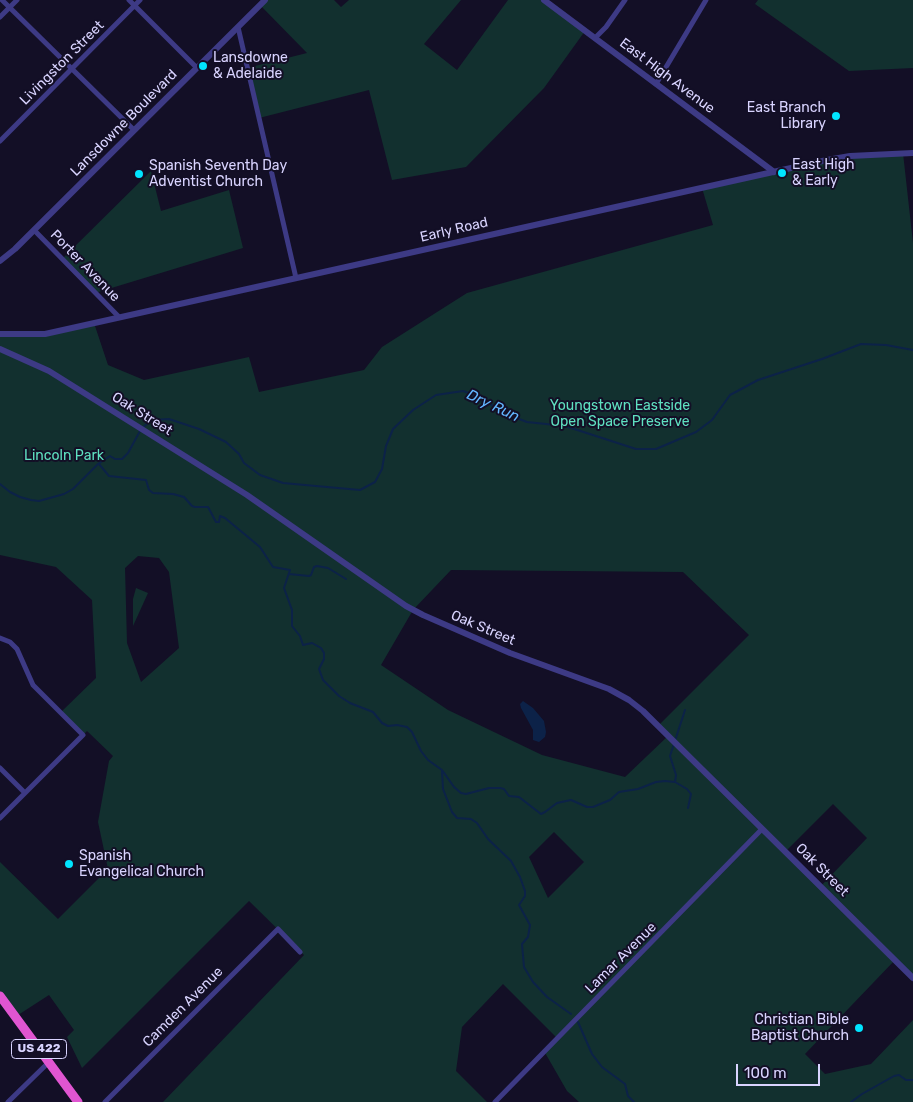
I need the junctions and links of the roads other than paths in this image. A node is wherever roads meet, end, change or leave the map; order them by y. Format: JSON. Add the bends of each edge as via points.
{"nodes":[{"id":1,"x":2,"y":0,"type":"edge"},
{"id":2,"x":17,"y":0,"type":"edge"},
{"id":3,"x":129,"y":0,"type":"edge"},
{"id":4,"x":140,"y":0,"type":"edge"},
{"id":5,"x":264,"y":0,"type":"edge"},
{"id":6,"x":544,"y":0,"type":"edge"},
{"id":7,"x":625,"y":0,"type":"edge"},
{"id":8,"x":706,"y":0,"type":"edge"},
{"id":9,"x":135,"y":6,"type":"junction"},
{"id":10,"x":9,"y":7,"type":"junction"},
{"id":11,"x":0,"y":17,"type":"edge"},
{"id":12,"x":238,"y":27,"type":"junction"},
{"id":13,"x":595,"y":38,"type":"junction"},
{"id":14,"x":197,"y":68,"type":"junction"},
{"id":15,"x":72,"y":69,"type":"junction"},
{"id":16,"x":656,"y":84,"type":"junction"},
{"id":17,"x":134,"y":130,"type":"junction"},
{"id":18,"x":0,"y":141,"type":"edge"},
{"id":19,"x":913,"y":153,"type":"edge"},
{"id":20,"x":774,"y":172,"type":"junction"},
{"id":21,"x":34,"y":230,"type":"junction"},
{"id":22,"x":0,"y":262,"type":"edge"},
{"id":23,"x":296,"y":278,"type":"junction"},
{"id":24,"x":119,"y":318,"type":"junction"},
{"id":25,"x":0,"y":334,"type":"edge"},
{"id":26,"x":0,"y":349,"type":"edge"},
{"id":27,"x":0,"y":638,"type":"edge"},
{"id":28,"x":0,"y":768,"type":"edge"},
{"id":29,"x":25,"y":793,"type":"junction"},
{"id":30,"x":0,"y":818,"type":"edge"},
{"id":31,"x":762,"y":829,"type":"junction"},
{"id":32,"x":300,"y":952,"type":"dead end"},
{"id":33,"x":913,"y":978,"type":"edge"},
{"id":34,"x":0,"y":996,"type":"edge"},
{"id":35,"x":49,"y":1062,"type":"junction"},
{"id":36,"x":8,"y":1102,"type":"edge"},
{"id":37,"x":78,"y":1102,"type":"edge"},
{"id":38,"x":105,"y":1102,"type":"edge"},
{"id":39,"x":495,"y":1102,"type":"edge"}],
"edges":[{"from":1,"to":10,"type":"street"},
{"from":2,"to":10,"type":"street"},
{"from":3,"to":9,"type":"street"},
{"from":4,"to":9,"type":"street","name":"Livingston Street"},
{"from":5,"to":12,"type":"street","name":"Lansdowne Boulevard"},
{"from":6,"to":13,"type":"street","name":"East High Avenue"},
{"from":7,"to":13,"type":"street"},
{"from":8,"to":16,"type":"street"},
{"from":9,"to":14,"type":"street"},
{"from":9,"to":15,"type":"street","name":"Livingston Street"},
{"from":10,"to":11,"type":"street"},
{"from":10,"to":15,"type":"street"},
{"from":12,"to":14,"type":"street","name":"Lansdowne Boulevard"},
{"from":12,"to":23,"type":"street"},
{"from":13,"to":16,"type":"street","name":"East High Avenue"},
{"from":14,"to":17,"type":"street","name":"Lansdowne Boulevard"},
{"from":15,"to":17,"type":"street"},
{"from":15,"to":18,"type":"street","name":"Livingston Street"},
{"from":16,"to":20,"type":"street","name":"East High Avenue"},
{"from":17,"to":21,"type":"street","name":"Lansdowne Boulevard"},
{"from":19,"to":20,"type":"street","name":"Early Road","via":[[850,156]]},
{"from":20,"to":23,"type":"street","name":"Early Road"},
{"from":21,"to":22,"type":"street","name":"Lansdowne Boulevard"},
{"from":21,"to":24,"type":"street","name":"Porter Avenue"},
{"from":23,"to":24,"type":"street","name":"Early Road"},
{"from":24,"to":25,"type":"street","name":"Early Road","via":[[45,334]]},
{"from":26,"to":31,"type":"street","name":"Oak Street","via":[[49,371],[230,484],[406,606],[510,653],[619,694],[658,726]]},
{"from":27,"to":29,"type":"street","via":[[17,649],[33,685],[83,735]]},
{"from":28,"to":29,"type":"street"},
{"from":29,"to":30,"type":"street"},
{"from":31,"to":33,"type":"street","name":"Oak Street"},
{"from":31,"to":39,"type":"street","name":"Lamar Avenue"},
{"from":32,"to":38,"type":"street","name":"Camden Avenue","via":[[278,929]]},
{"from":34,"to":35,"type":"highway","number":"US 422"},
{"from":35,"to":36,"type":"street"},
{"from":35,"to":37,"type":"highway","number":"US 422"}]}
